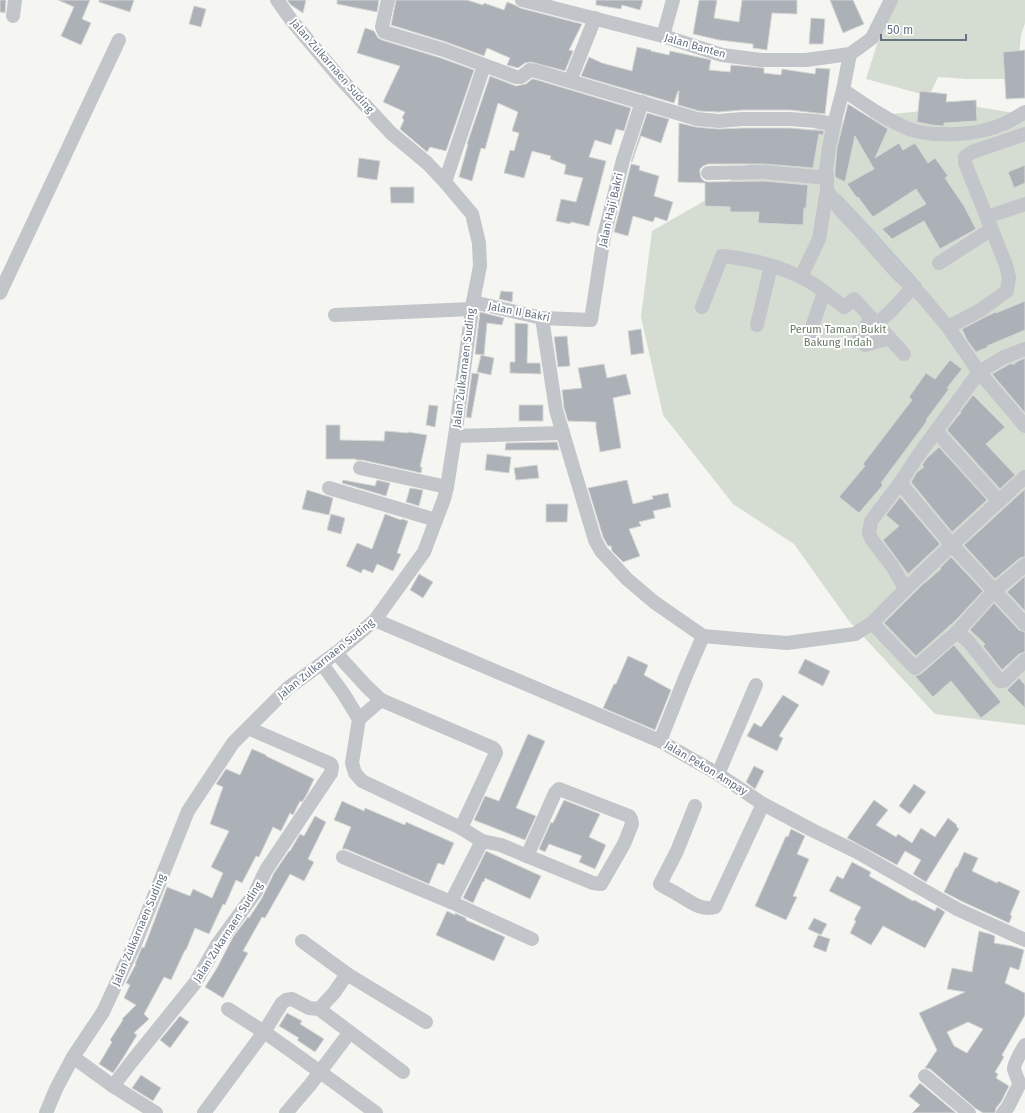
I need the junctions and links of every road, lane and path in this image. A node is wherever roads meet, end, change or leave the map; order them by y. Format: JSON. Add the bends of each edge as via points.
{"nodes":[{"id":1,"x":15,"y":0,"type":"edge"},
{"id":2,"x":277,"y":0,"type":"edge"},
{"id":3,"x":388,"y":0,"type":"edge"},
{"id":4,"x":522,"y":0,"type":"edge"},
{"id":5,"x":673,"y":0,"type":"edge"},
{"id":6,"x":891,"y":0,"type":"edge"},
{"id":7,"x":13,"y":16,"type":"dead end"},
{"id":8,"x":595,"y":18,"type":"junction"},
{"id":9,"x":663,"y":36,"type":"junction"},
{"id":10,"x":119,"y":40,"type":"dead end"},
{"id":11,"x":850,"y":54,"type":"junction"},
{"id":12,"x":484,"y":66,"type":"junction"},
{"id":13,"x":570,"y":81,"type":"junction"},
{"id":14,"x":843,"y":90,"type":"junction"},
{"id":15,"x":642,"y":102,"type":"junction"},
{"id":16,"x":1025,"y":112,"type":"edge"},
{"id":17,"x":834,"y":124,"type":"junction"},
{"id":18,"x":1025,"y":134,"type":"edge"},
{"id":19,"x":708,"y":173,"type":"dead end"},
{"id":20,"x":445,"y":182,"type":"junction"},
{"id":21,"x":827,"y":184,"type":"junction"},
{"id":22,"x":1025,"y":204,"type":"edge"},
{"id":23,"x":990,"y":223,"type":"junction"},
{"id":24,"x":939,"y":263,"type":"dead end"},
{"id":25,"x":770,"y":266,"type":"junction"},
{"id":26,"x":801,"y":277,"type":"junction"},
{"id":27,"x":913,"y":287,"type":"junction"},
{"id":28,"x":824,"y":292,"type":"junction"},
{"id":29,"x":0,"y":293,"type":"edge"},
{"id":30,"x":472,"y":305,"type":"junction"},
{"id":31,"x":702,"y":306,"type":"dead end"},
{"id":32,"x":335,"y":316,"type":"dead end"},
{"id":33,"x":542,"y":318,"type":"junction"},
{"id":34,"x":590,"y":320,"type":"joint"},
{"id":35,"x":874,"y":320,"type":"junction"},
{"id":36,"x":756,"y":325,"type":"dead end"},
{"id":37,"x":948,"y":327,"type":"junction"},
{"id":38,"x":810,"y":333,"type":"dead end"},
{"id":39,"x":890,"y":338,"type":"junction"},
{"id":40,"x":1025,"y":349,"type":"edge"},
{"id":41,"x":904,"y":354,"type":"dead end"},
{"id":42,"x":979,"y":372,"type":"junction"},
{"id":43,"x":1025,"y":426,"type":"edge"},
{"id":44,"x":936,"y":432,"type":"junction"},
{"id":45,"x":563,"y":433,"type":"junction"},
{"id":46,"x":455,"y":436,"type":"junction"},
{"id":47,"x":360,"y":468,"type":"dead end"},
{"id":48,"x":1025,"y":477,"type":"edge"},
{"id":49,"x":900,"y":483,"type":"junction"},
{"id":50,"x":447,"y":487,"type":"junction"},
{"id":51,"x":329,"y":488,"type":"dead end"},
{"id":52,"x":999,"y":501,"type":"junction"},
{"id":53,"x":436,"y":520,"type":"junction"},
{"id":54,"x":951,"y":544,"type":"junction"},
{"id":55,"x":1025,"y":565,"type":"edge"},
{"id":56,"x":905,"y":588,"type":"junction"},
{"id":57,"x":994,"y":591,"type":"junction"},
{"id":58,"x":375,"y":620,"type":"junction"},
{"id":59,"x":872,"y":623,"type":"junction"},
{"id":60,"x":1025,"y":624,"type":"edge"},
{"id":61,"x":957,"y":632,"type":"junction"},
{"id":62,"x":703,"y":636,"type":"junction"},
{"id":63,"x":336,"y":653,"type":"junction"},
{"id":64,"x":1025,"y":660,"type":"edge"},
{"id":65,"x":322,"y":664,"type":"junction"},
{"id":66,"x":361,"y":680,"type":"junction"},
{"id":67,"x":756,"y":685,"type":"dead end"},
{"id":68,"x":343,"y":692,"type":"junction"},
{"id":69,"x":381,"y":700,"type":"junction"},
{"id":70,"x":359,"y":719,"type":"junction"},
{"id":71,"x":248,"y":728,"type":"junction"},
{"id":72,"x":660,"y":742,"type":"junction"},
{"id":73,"x":718,"y":774,"type":"junction"},
{"id":74,"x":763,"y":804,"type":"junction"},
{"id":75,"x":695,"y":806,"type":"dead end"},
{"id":76,"x":461,"y":828,"type":"junction"},
{"id":77,"x":482,"y":841,"type":"junction"},
{"id":78,"x":527,"y":856,"type":"junction"},
{"id":79,"x":343,"y":857,"type":"dead end"},
{"id":80,"x":451,"y":902,"type":"junction"},
{"id":81,"x":532,"y":939,"type":"dead end"},
{"id":82,"x":1025,"y":940,"type":"edge"},
{"id":83,"x":302,"y":941,"type":"dead end"},
{"id":84,"x":347,"y":974,"type":"junction"},
{"id":85,"x":228,"y":1009,"type":"dead end"},
{"id":86,"x":320,"y":1009,"type":"junction"},
{"id":87,"x":426,"y":1022,"type":"dead end"},
{"id":88,"x":264,"y":1032,"type":"junction"},
{"id":89,"x":350,"y":1032,"type":"junction"},
{"id":90,"x":1025,"y":1045,"type":"edge"},
{"id":91,"x":73,"y":1058,"type":"junction"},
{"id":92,"x":319,"y":1072,"type":"junction"},
{"id":93,"x":403,"y":1072,"type":"dead end"},
{"id":94,"x":925,"y":1076,"type":"dead end"},
{"id":95,"x":113,"y":1086,"type":"junction"},
{"id":96,"x":46,"y":1113,"type":"edge"},
{"id":97,"x":156,"y":1113,"type":"edge"},
{"id":98,"x":204,"y":1113,"type":"edge"},
{"id":99,"x":286,"y":1113,"type":"edge"},
{"id":100,"x":376,"y":1113,"type":"edge"},
{"id":101,"x":969,"y":1113,"type":"edge"},
{"id":102,"x":1004,"y":1113,"type":"edge"}],
"edges":[{"from":1,"to":7,"type":"street"},
{"from":2,"to":20,"type":"street","name":"Jalan Zulkarnaen Suding","via":[[340,78],[391,133],[428,163]]},
{"from":3,"to":12,"type":"street","via":[[382,27],[384,32],[444,50]]},
{"from":4,"to":8,"type":"street","name":"Jalan Banten"},
{"from":5,"to":9,"type":"street"},
{"from":6,"to":11,"type":"street","name":"Jalan Banten","via":[[872,38]]},
{"from":8,"to":9,"type":"street","name":"Jalan Banten"},
{"from":8,"to":13,"type":"street"},
{"from":9,"to":11,"type":"street","name":"Jalan Banten","via":[[722,55],[761,60],[806,60]]},
{"from":10,"to":29,"type":"street"},
{"from":11,"to":14,"type":"street"},
{"from":12,"to":13,"type":"street","via":[[516,77],[521,77],[530,70]]},
{"from":12,"to":20,"type":"street"},
{"from":13,"to":15,"type":"street"},
{"from":14,"to":16,"type":"street","via":[[891,120],[911,129],[948,135],[1003,125]]},
{"from":14,"to":17,"type":"street"},
{"from":15,"to":17,"type":"street","via":[[697,119],[790,119]]},
{"from":15,"to":34,"type":"street","name":"Jalan Haji Bakri","via":[[623,160],[604,236]]},
{"from":17,"to":21,"type":"street","via":[[826,171]]},
{"from":18,"to":23,"type":"street","via":[[972,152],[965,158]]},
{"from":19,"to":21,"type":"street","via":[[764,172]]},
{"from":20,"to":30,"type":"street","name":"Jalan Zulkarnaen Suding","via":[[472,214],[479,243],[480,266]]},
{"from":21,"to":26,"type":"street","via":[[819,239]]},
{"from":21,"to":27,"type":"street","via":[[840,210],[896,272]]},
{"from":22,"to":23,"type":"street"},
{"from":23,"to":24,"type":"street"},
{"from":23,"to":37,"type":"street","via":[[1009,277],[1007,292],[979,312]]},
{"from":25,"to":26,"type":"street"},
{"from":25,"to":31,"type":"street","via":[[743,258],[722,256]]},
{"from":25,"to":36,"type":"street"},
{"from":26,"to":28,"type":"street"},
{"from":27,"to":35,"type":"street","via":[[890,312]]},
{"from":27,"to":37,"type":"street"},
{"from":28,"to":35,"type":"street","via":[[844,307],[854,299]]},
{"from":28,"to":38,"type":"street"},
{"from":30,"to":32,"type":"street","name":"Jalan II Bakri"},
{"from":30,"to":33,"type":"street","name":"Jalan II Bakri"},
{"from":30,"to":46,"type":"street","name":"Jalan Zulkarnaen Suding"},
{"from":33,"to":34,"type":"street","name":"Jalan II Bakri"},
{"from":33,"to":45,"type":"street","via":[[556,410]]},
{"from":35,"to":39,"type":"street"},
{"from":35,"to":39,"type":"street","via":[[859,338],[865,345]]},
{"from":37,"to":42,"type":"street"},
{"from":39,"to":41,"type":"street"},
{"from":40,"to":42,"type":"street","via":[[1004,357]]},
{"from":42,"to":43,"type":"street"},
{"from":42,"to":44,"type":"street"},
{"from":44,"to":49,"type":"street"},
{"from":44,"to":52,"type":"street"},
{"from":45,"to":46,"type":"street"},
{"from":45,"to":62,"type":"street","via":[[595,540],[601,552],[654,602]]},
{"from":46,"to":50,"type":"street","name":"Jalan Zulkarnaen Suding"},
{"from":47,"to":50,"type":"street"},
{"from":48,"to":52,"type":"street"},
{"from":49,"to":54,"type":"street"},
{"from":49,"to":56,"type":"street","via":[[871,520],[869,533]]},
{"from":50,"to":53,"type":"street","name":"Jalan Zulkarnaen Suding"},
{"from":51,"to":53,"type":"street"},
{"from":52,"to":54,"type":"street"},
{"from":53,"to":58,"type":"street","name":"Jalan Zulkarnaen Suding","via":[[424,552]]},
{"from":54,"to":56,"type":"street"},
{"from":54,"to":57,"type":"street"},
{"from":55,"to":57,"type":"street"},
{"from":56,"to":59,"type":"street"},
{"from":57,"to":60,"type":"street"},
{"from":57,"to":61,"type":"street"},
{"from":58,"to":63,"type":"street","name":"Jalan Zulkarnaen Suding"},
{"from":58,"to":72,"type":"street","name":"Jalan Pekon Ampay"},
{"from":59,"to":61,"type":"street","via":[[915,668]]},
{"from":59,"to":62,"type":"street","via":[[855,634],[786,643]]},
{"from":61,"to":64,"type":"street","via":[[968,641],[1000,681],[1004,681]]},
{"from":62,"to":72,"type":"street"},
{"from":63,"to":65,"type":"street","name":"Jalan Zulkarnaen Suding"},
{"from":63,"to":66,"type":"street"},
{"from":65,"to":68,"type":"street"},
{"from":65,"to":71,"type":"street","name":"Jalan Zulkarnaen Suding","via":[[288,688]]},
{"from":66,"to":68,"type":"street"},
{"from":66,"to":69,"type":"street"},
{"from":67,"to":73,"type":"street"},
{"from":68,"to":70,"type":"street"},
{"from":69,"to":70,"type":"street"},
{"from":69,"to":76,"type":"street","via":[[495,750],[496,753]]},
{"from":70,"to":76,"type":"street","via":[[352,763],[355,773],[362,781]]},
{"from":71,"to":91,"type":"street","name":"Jalan Zulkarnaen Suding","via":[[233,743],[188,811],[137,939],[103,1012]]},
{"from":71,"to":95,"type":"street","name":"Jalan Zukarnaen Suding","via":[[331,764],[331,772],[266,870],[255,893],[217,945],[196,983]]},
{"from":72,"to":73,"type":"street","name":"Jalan Pekon Ampay"},
{"from":73,"to":74,"type":"street","name":"Jalan Pekon Ampay"},
{"from":74,"to":75,"type":"street","via":[[715,907],[712,908],[694,905],[660,884],[677,851]]},
{"from":74,"to":82,"type":"street","name":"Jalan Pekon Ampay","via":[[874,861],[957,909]]},
{"from":76,"to":77,"type":"street"},
{"from":77,"to":78,"type":"street"},
{"from":77,"to":80,"type":"street"},
{"from":78,"to":78,"type":"street","via":[[600,884],[624,844],[632,824],[631,819],[559,789]]},
{"from":79,"to":80,"type":"street"},
{"from":80,"to":81,"type":"street"},
{"from":83,"to":84,"type":"street"},
{"from":84,"to":86,"type":"street"},
{"from":84,"to":87,"type":"street"},
{"from":85,"to":88,"type":"street"},
{"from":86,"to":88,"type":"street","via":[[309,1008],[292,999],[286,1000]]},
{"from":86,"to":89,"type":"street"},
{"from":88,"to":92,"type":"street"},
{"from":88,"to":98,"type":"street"},
{"from":89,"to":92,"type":"street"},
{"from":89,"to":93,"type":"street"},
{"from":90,"to":102,"type":"street","via":[[1015,1067],[1019,1085]]},
{"from":91,"to":95,"type":"street"},
{"from":91,"to":96,"type":"street","name":"Jalan Zulkarnaen Suding"},
{"from":92,"to":99,"type":"street"},
{"from":92,"to":100,"type":"street"},
{"from":94,"to":101,"type":"street"},
{"from":95,"to":97,"type":"street"}]}
